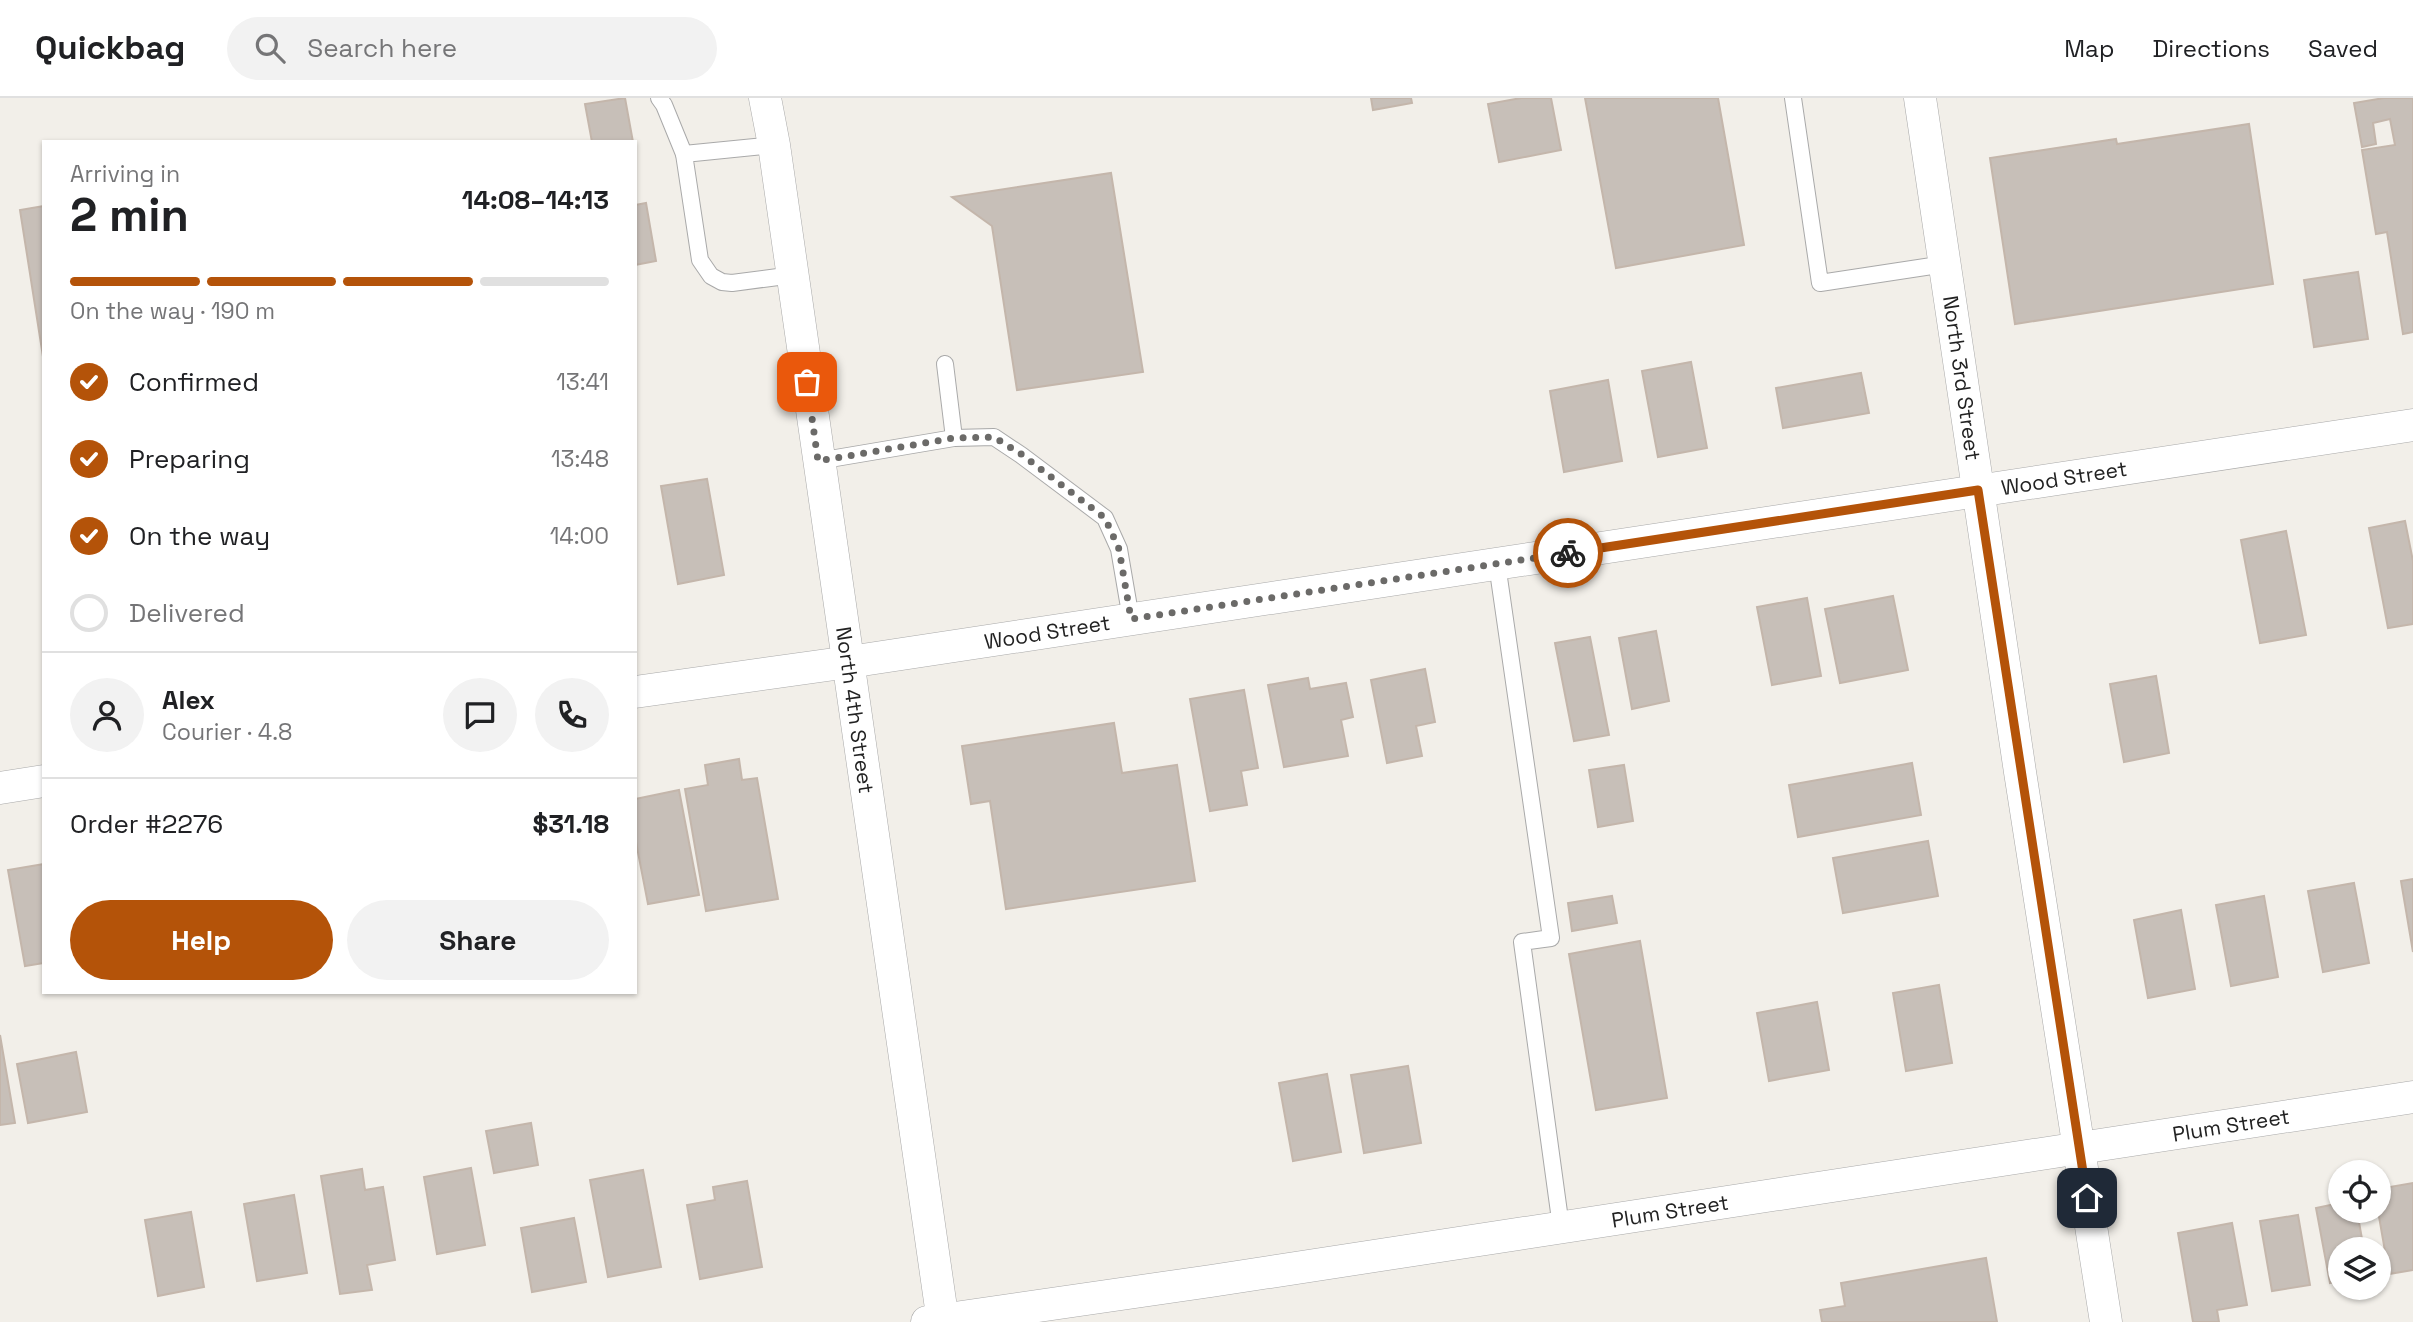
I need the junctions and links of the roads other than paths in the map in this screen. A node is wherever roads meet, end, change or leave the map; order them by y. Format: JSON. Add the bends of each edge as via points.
{"nodes":[{"id":1,"x":659,"y":98,"type":"edge"},
{"id":2,"x":765,"y":98,"type":"edge"},
{"id":3,"x":1793,"y":98,"type":"edge"},
{"id":4,"x":1920,"y":98,"type":"edge"},
{"id":5,"x":774,"y":145,"type":"junction"},
{"id":6,"x":684,"y":154,"type":"junction"},
{"id":7,"x":1945,"y":264,"type":"junction"},
{"id":8,"x":793,"y":275,"type":"junction"},
{"id":9,"x":944,"y":364,"type":"dead end"},
{"id":10,"x":2413,"y":425,"type":"edge"},
{"id":11,"x":954,"y":438,"type":"junction"},
{"id":12,"x":818,"y":461,"type":"junction"},
{"id":13,"x":1978,"y":490,"type":"junction"},
{"id":14,"x":1497,"y":564,"type":"junction"},
{"id":15,"x":1131,"y":619,"type":"junction"},
{"id":16,"x":849,"y":662,"type":"junction"},
{"id":17,"x":637,"y":692,"type":"edge"},
{"id":18,"x":42,"y":781,"type":"edge"},
{"id":19,"x":0,"y":788,"type":"edge"},
{"id":20,"x":2413,"y":1097,"type":"edge"},
{"id":21,"x":2079,"y":1148,"type":"junction"},
{"id":22,"x":1561,"y":1227,"type":"junction"},
{"id":23,"x":937,"y":1321,"type":"edge"},
{"id":24,"x":2106,"y":1322,"type":"edge"}],
"edges":[{"from":1,"to":6,"type":"lane"},
{"from":2,"to":5,"type":"street","name":"North 4th Street"},
{"from":3,"to":7,"type":"lane","via":[[1820,283]]},
{"from":4,"to":7,"type":"street","name":"North 3rd Street"},
{"from":5,"to":6,"type":"lane"},
{"from":5,"to":8,"type":"street","name":"North 4th Street"},
{"from":6,"to":8,"type":"lane","via":[[700,260],[711,276],[732,283]]},
{"from":7,"to":13,"type":"street","name":"North 3rd Street"},
{"from":8,"to":12,"type":"street","name":"North 4th Street"},
{"from":9,"to":11,"type":"lane"},
{"from":10,"to":13,"type":"street","name":"Wood Street"},
{"from":11,"to":12,"type":"lane"},
{"from":11,"to":15,"type":"lane","via":[[994,437],[1105,518],[1119,549]]},
{"from":12,"to":16,"type":"street","name":"North 4th Street"},
{"from":13,"to":14,"type":"street","name":"Wood Street"},
{"from":13,"to":21,"type":"street","name":"North 3rd Street"},
{"from":14,"to":15,"type":"street","name":"Wood Street"},
{"from":14,"to":22,"type":"lane","via":[[1551,938],[1522,942]]},
{"from":15,"to":16,"type":"street","name":"Wood Street"},
{"from":16,"to":17,"type":"street","name":"Wood Street"},
{"from":16,"to":23,"type":"street","name":"North 4th Street"},
{"from":18,"to":19,"type":"street"},
{"from":20,"to":21,"type":"street","name":"Plum Street"},
{"from":21,"to":22,"type":"street","name":"Plum Street"},
{"from":21,"to":24,"type":"street","name":"North 3rd Street"},
{"from":22,"to":23,"type":"street","name":"Plum Street"}]}
